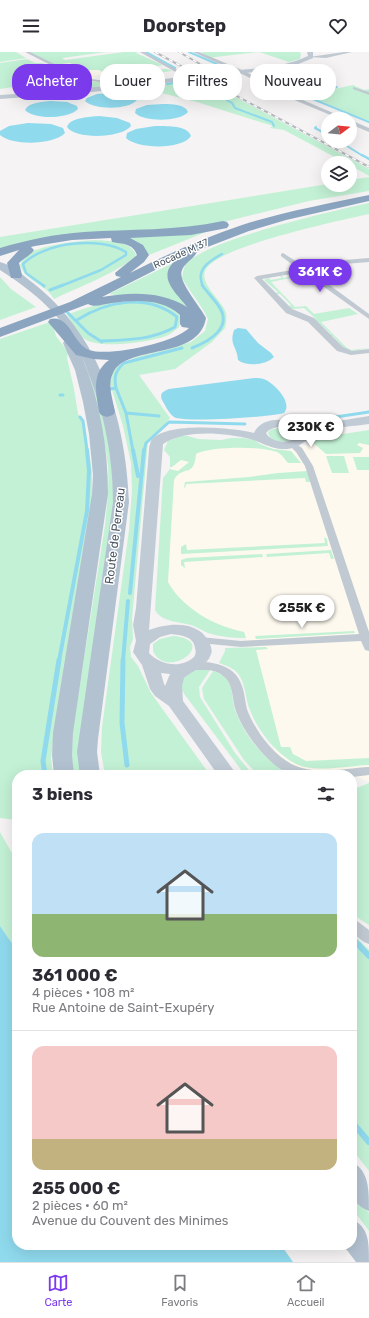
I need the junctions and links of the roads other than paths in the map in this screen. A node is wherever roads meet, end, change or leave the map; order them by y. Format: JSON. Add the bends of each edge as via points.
{"nodes":[{"id":1,"x":27,"y":52,"type":"edge"},
{"id":2,"x":142,"y":52,"type":"edge"},
{"id":3,"x":195,"y":52,"type":"edge"},
{"id":4,"x":350,"y":52,"type":"edge"},
{"id":5,"x":309,"y":55,"type":"edge"},
{"id":6,"x":334,"y":55,"type":"junction"},
{"id":7,"x":223,"y":64,"type":"edge"},
{"id":8,"x":173,"y":69,"type":"edge"},
{"id":9,"x":242,"y":71,"type":"edge"},
{"id":10,"x":242,"y":72,"type":"edge"},
{"id":11,"x":100,"y":81,"type":"edge"},
{"id":12,"x":100,"y":87,"type":"edge"},
{"id":13,"x":355,"y":88,"type":"dead end"},
{"id":14,"x":369,"y":94,"type":"edge"},
{"id":15,"x":0,"y":97,"type":"edge"},
{"id":16,"x":327,"y":112,"type":"edge"},
{"id":17,"x":357,"y":125,"type":"edge"},
{"id":18,"x":369,"y":130,"type":"edge"},
{"id":19,"x":369,"y":194,"type":"edge"},
{"id":20,"x":369,"y":198,"type":"edge"},
{"id":21,"x":253,"y":220,"type":"junction"},
{"id":22,"x":191,"y":249,"type":"junction"},
{"id":23,"x":28,"y":250,"type":"junction"},
{"id":24,"x":0,"y":251,"type":"edge"},
{"id":25,"x":283,"y":255,"type":"dead end"},
{"id":26,"x":0,"y":258,"type":"edge"},
{"id":27,"x":369,"y":260,"type":"edge"},
{"id":28,"x":0,"y":265,"type":"edge"},
{"id":29,"x":304,"y":270,"type":"junction"},
{"id":30,"x":0,"y":274,"type":"edge"},
{"id":31,"x":16,"y":275,"type":"junction"},
{"id":32,"x":113,"y":279,"type":"junction"},
{"id":33,"x":72,"y":302,"type":"junction"},
{"id":34,"x":365,"y":311,"type":"edge"},
{"id":35,"x":369,"y":317,"type":"edge"},
{"id":36,"x":29,"y":319,"type":"junction"},
{"id":37,"x":55,"y":322,"type":"joint"},
{"id":38,"x":0,"y":325,"type":"edge"},
{"id":39,"x":0,"y":332,"type":"edge"},
{"id":40,"x":78,"y":338,"type":"junction"},
{"id":41,"x":125,"y":347,"type":"junction"},
{"id":42,"x":144,"y":350,"type":"junction"},
{"id":43,"x":369,"y":351,"type":"edge"},
{"id":44,"x":83,"y":359,"type":"junction"},
{"id":45,"x":108,"y":412,"type":"junction"},
{"id":46,"x":369,"y":420,"type":"edge"},
{"id":47,"x":265,"y":427,"type":"junction"},
{"id":48,"x":300,"y":431,"type":"junction"},
{"id":49,"x":230,"y":433,"type":"junction"},
{"id":50,"x":264,"y":440,"type":"junction"},
{"id":51,"x":292,"y":444,"type":"junction"},
{"id":52,"x":144,"y":608,"type":"junction"},
{"id":53,"x":179,"y":630,"type":"junction"},
{"id":54,"x":367,"y":637,"type":"edge"},
{"id":55,"x":200,"y":640,"type":"junction"},
{"id":56,"x":144,"y":641,"type":"junction"},
{"id":57,"x":369,"y":648,"type":"edge"},
{"id":58,"x":150,"y":664,"type":"junction"},
{"id":59,"x":189,"y":666,"type":"junction"},
{"id":60,"x":175,"y":702,"type":"junction"},
{"id":61,"x":63,"y":770,"type":"edge"},
{"id":62,"x":89,"y":770,"type":"edge"},
{"id":63,"x":224,"y":770,"type":"edge"},
{"id":64,"x":296,"y":770,"type":"edge"},
{"id":65,"x":369,"y":771,"type":"edge"},
{"id":66,"x":357,"y":772,"type":"edge"},
{"id":67,"x":357,"y":929,"type":"edge"},
{"id":68,"x":369,"y":938,"type":"edge"},
{"id":69,"x":357,"y":1181,"type":"edge"},
{"id":70,"x":369,"y":1197,"type":"edge"},
{"id":71,"x":357,"y":1240,"type":"edge"},
{"id":72,"x":369,"y":1256,"type":"edge"}],
"edges":[{"from":1,"to":11,"type":"street","via":[[82,79]]},
{"from":2,"to":8,"type":"street"},
{"from":3,"to":7,"type":"street"},
{"from":4,"to":6,"type":"street"},
{"from":5,"to":6,"type":"street"},
{"from":5,"to":6,"type":"street"},
{"from":5,"to":9,"type":"street","via":[[290,64]]},
{"from":10,"to":16,"type":"street"},
{"from":12,"to":15,"type":"street"},
{"from":13,"to":14,"type":"street"},
{"from":17,"to":18,"type":"street"},
{"from":19,"to":21,"type":"highway","name":"Rocade M 37","via":[[318,203]]},
{"from":20,"to":22,"type":"highway","name":"Rocade M 37","via":[[283,217],[245,228]]},
{"from":21,"to":24,"type":"highway","via":[[182,233],[84,236]]},
{"from":21,"to":32,"type":"highway","name":"Rocade M 37","via":[[186,245]]},
{"from":22,"to":33,"type":"highway","name":"Rocade M 37"},
{"from":22,"to":42,"type":"highway","via":[[190,253],[176,265],[173,278],[197,313],[198,324],[191,334],[178,341]]},
{"from":23,"to":26,"type":"highway"},
{"from":23,"to":31,"type":"highway","via":[[13,263]]},
{"from":23,"to":32,"type":"highway","via":[[60,242],[96,238],[123,240],[137,245],[142,257]]},
{"from":25,"to":29,"type":"street"},
{"from":27,"to":29,"type":"street","via":[[322,264]]},
{"from":28,"to":31,"type":"main road","name":"Route de Perreau"},
{"from":29,"to":34,"type":"street"},
{"from":29,"to":43,"type":"street","via":[[257,278],[289,311],[311,320],[340,349],[352,354]]},
{"from":30,"to":37,"type":"main road","via":[[36,302]]},
{"from":31,"to":40,"type":"main road","name":"Route de Perreau","via":[[52,305]]},
{"from":32,"to":33,"type":"highway","name":"Rocade M 37"},
{"from":33,"to":36,"type":"highway","name":"Rocade M 37"},
{"from":33,"to":41,"type":"highway","via":[[138,297],[169,302],[185,312],[187,324],[183,331],[174,337]]},
{"from":34,"to":35,"type":"street"},
{"from":36,"to":38,"type":"highway","name":"Rocade M 37"},
{"from":36,"to":39,"type":"highway","name":"Rocade M 37"},
{"from":37,"to":44,"type":"highway","via":[[66,333]]},
{"from":40,"to":41,"type":"highway","via":[[94,345]]},
{"from":40,"to":44,"type":"main road","name":"Route de Perreau"},
{"from":41,"to":44,"type":"highway","via":[[103,349]]},
{"from":42,"to":44,"type":"highway"},
{"from":42,"to":45,"type":"highway","via":[[116,361],[106,368],[103,378]]},
{"from":44,"to":45,"type":"main road","name":"Route de Perreau","via":[[98,379]]},
{"from":44,"to":61,"type":"main road","name":"Route de Perreau","via":[[97,440],[100,494],[63,733]]},
{"from":45,"to":62,"type":"main road","name":"Route de Perreau","via":[[122,479],[121,502],[88,739]]},
{"from":46,"to":48,"type":"street"},
{"from":47,"to":48,"type":"street","via":[[281,423]]},
{"from":47,"to":49,"type":"street","via":[[250,432]]},
{"from":47,"to":50,"type":"street","via":[[260,432]]},
{"from":48,"to":51,"type":"street","via":[[301,441]]},
{"from":49,"to":50,"type":"street","via":[[249,434]]},
{"from":49,"to":52,"type":"street","via":[[180,432],[168,435],[157,442]]},
{"from":50,"to":51,"type":"street","via":[[275,444]]},
{"from":51,"to":54,"type":"street","via":[[309,466]]},
{"from":52,"to":53,"type":"street","via":[[155,620]]},
{"from":52,"to":56,"type":"street","via":[[141,630]]},
{"from":53,"to":55,"type":"street","via":[[191,633]]},
{"from":53,"to":56,"type":"street","via":[[155,633]]},
{"from":54,"to":55,"type":"street","via":[[241,644]]},
{"from":54,"to":57,"type":"street"},
{"from":55,"to":59,"type":"street","via":[[204,647],[202,656]]},
{"from":56,"to":58,"type":"street","via":[[141,653]]},
{"from":58,"to":59,"type":"street","via":[[172,670]]},
{"from":58,"to":60,"type":"street","via":[[156,685]]},
{"from":59,"to":60,"type":"street","via":[[174,679]]},
{"from":59,"to":64,"type":"street","via":[[218,668],[230,675],[235,682],[242,711],[251,727],[271,754]]},
{"from":60,"to":63,"type":"street"},
{"from":65,"to":66,"type":"street"},
{"from":67,"to":68,"type":"street"},
{"from":69,"to":70,"type":"main road"},
{"from":71,"to":72,"type":"main road"}]}
